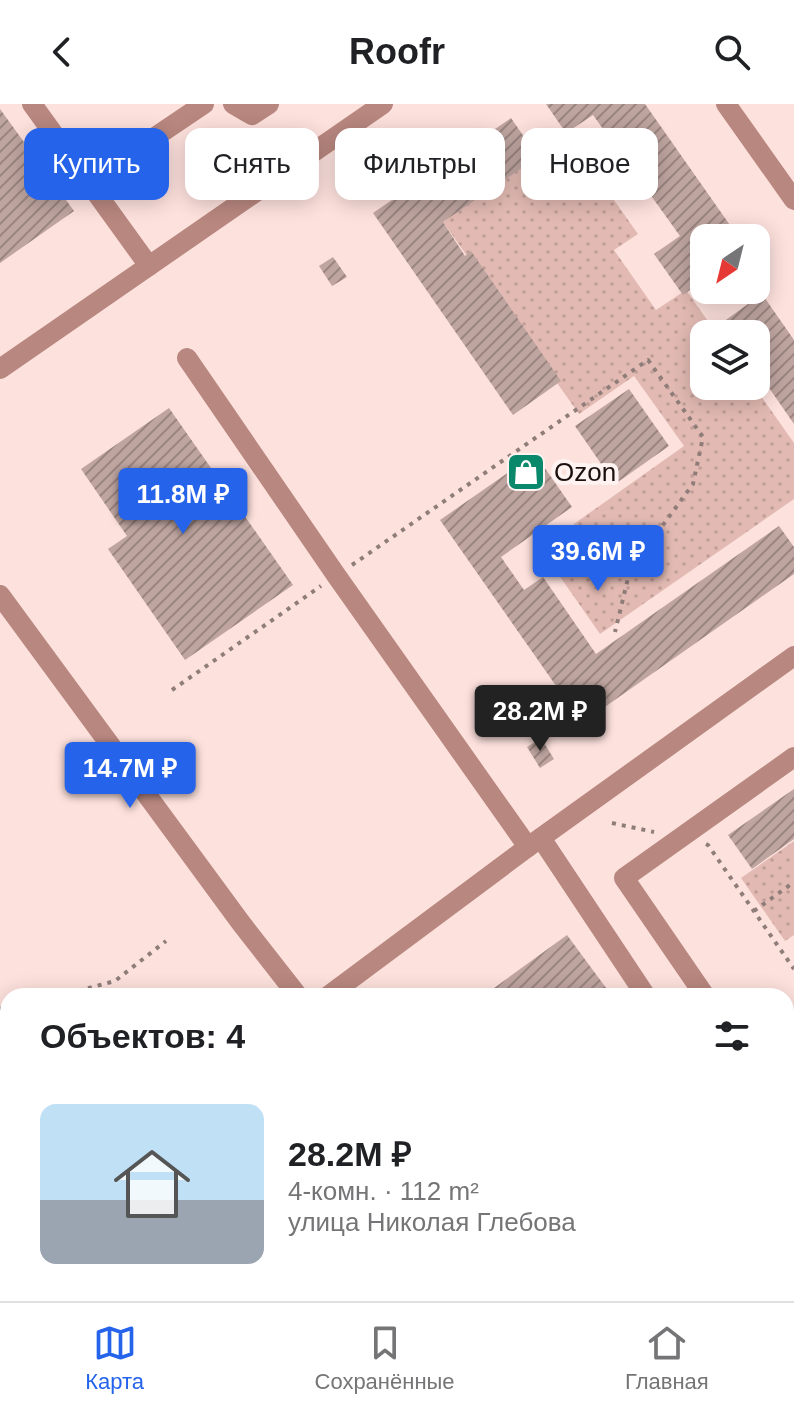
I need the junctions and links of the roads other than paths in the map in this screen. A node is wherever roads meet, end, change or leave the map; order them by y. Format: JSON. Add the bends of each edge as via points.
{"nodes":[{"id":1,"x":32,"y":104,"type":"edge"},
{"id":2,"x":204,"y":104,"type":"edge"},
{"id":3,"x":233,"y":104,"type":"edge"},
{"id":4,"x":269,"y":104,"type":"edge"},
{"id":5,"x":383,"y":104,"type":"edge"},
{"id":6,"x":726,"y":104,"type":"edge"},
{"id":7,"x":168,"y":128,"type":"edge"},
{"id":8,"x":794,"y":200,"type":"edge"},
{"id":9,"x":149,"y":266,"type":"junction"},
{"id":10,"x":187,"y":358,"type":"dead end"},
{"id":11,"x":0,"y":369,"type":"edge"},
{"id":12,"x":0,"y":595,"type":"edge"},
{"id":13,"x":794,"y":656,"type":"edge"},
{"id":14,"x":794,"y":757,"type":"edge"},
{"id":15,"x":534,"y":842,"type":"junction"},
{"id":16,"x":292,"y":988,"type":"edge"},
{"id":17,"x":339,"y":988,"type":"edge"},
{"id":18,"x":640,"y":988,"type":"edge"},
{"id":19,"x":700,"y":988,"type":"edge"}],
"edges":[{"from":1,"to":9,"type":"street"},
{"from":2,"to":7,"type":"street"},
{"from":3,"to":4,"type":"street","via":[[252,115]]},
{"from":5,"to":9,"type":"street"},
{"from":6,"to":8,"type":"street"},
{"from":9,"to":11,"type":"street"},
{"from":10,"to":15,"type":"street","via":[[336,575]]},
{"from":12,"to":16,"type":"street"},
{"from":13,"to":15,"type":"street"},
{"from":14,"to":19,"type":"street","via":[[624,878]]},
{"from":15,"to":17,"type":"street"},
{"from":15,"to":18,"type":"street"}]}
